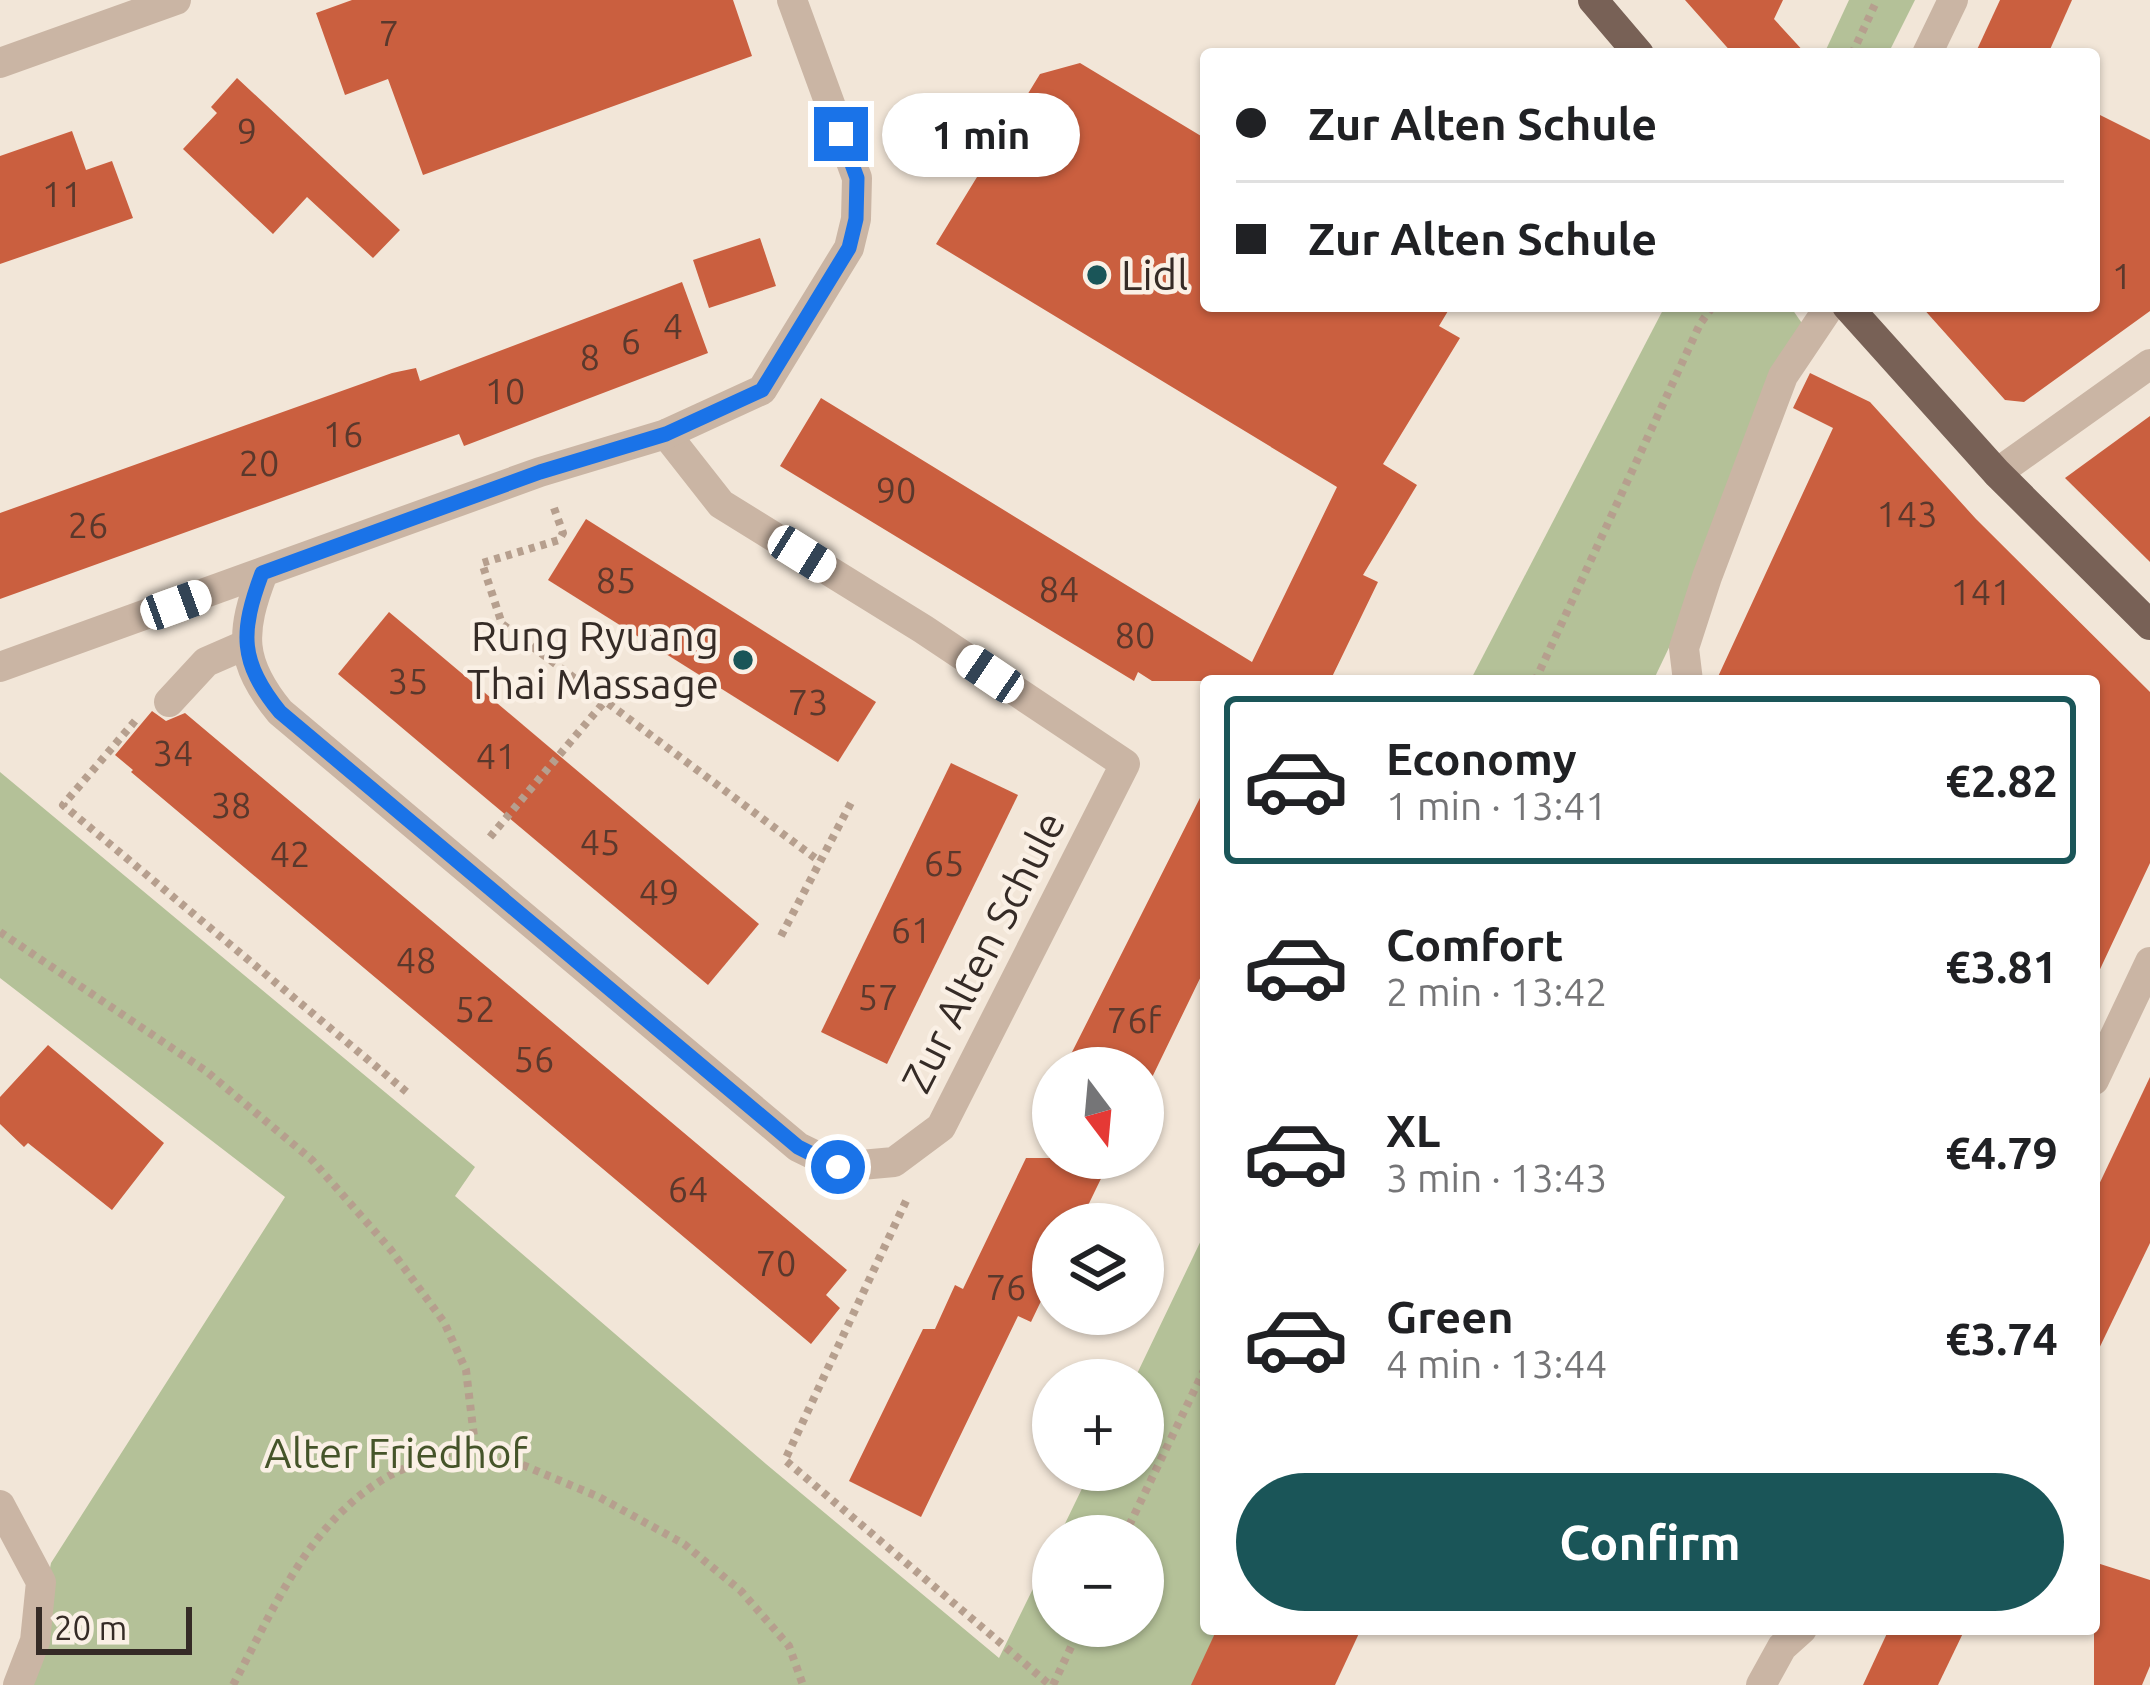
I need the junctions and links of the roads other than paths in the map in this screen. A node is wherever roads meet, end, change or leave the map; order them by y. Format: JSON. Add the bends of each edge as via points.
{"nodes":[{"id":1,"x":176,"y":0,"type":"edge"},
{"id":2,"x":792,"y":0,"type":"edge"},
{"id":3,"x":1593,"y":0,"type":"edge"},
{"id":4,"x":1953,"y":0,"type":"edge"},
{"id":5,"x":102,"y":13,"type":"edge"},
{"id":6,"x":1634,"y":48,"type":"edge"},
{"id":7,"x":1930,"y":48,"type":"edge"},
{"id":8,"x":0,"y":63,"type":"edge"},
{"id":9,"x":1826,"y":312,"type":"edge"},
{"id":10,"x":1852,"y":312,"type":"edge"},
{"id":11,"x":2150,"y":364,"type":"edge"},
{"id":12,"x":666,"y":434,"type":"junction"},
{"id":13,"x":1997,"y":473,"type":"junction"},
{"id":14,"x":262,"y":573,"type":"junction"},
{"id":15,"x":2150,"y":625,"type":"edge"},
{"id":16,"x":245,"y":645,"type":"junction"},
{"id":17,"x":0,"y":667,"type":"edge"},
{"id":18,"x":1687,"y":675,"type":"edge"},
{"id":19,"x":169,"y":702,"type":"road end"},
{"id":20,"x":2150,"y":962,"type":"edge"},
{"id":21,"x":2100,"y":1067,"type":"edge"},
{"id":22,"x":0,"y":1505,"type":"edge"},
{"id":23,"x":1792,"y":1638,"type":"edge"},
{"id":24,"x":18,"y":1685,"type":"edge"},
{"id":25,"x":1761,"y":1685,"type":"edge"}],
"edges":[{"from":1,"to":5,"type":"street"},
{"from":2,"to":12,"type":"street","via":[[857,178],[849,248],[762,390]]},
{"from":3,"to":6,"type":"main road"},
{"from":4,"to":7,"type":"street"},
{"from":5,"to":8,"type":"street"},
{"from":9,"to":18,"type":"street","via":[[1783,376],[1684,648]]},
{"from":10,"to":13,"type":"main road"},
{"from":11,"to":13,"type":"street"},
{"from":12,"to":14,"type":"street"},
{"from":12,"to":16,"type":"street","name":"Zur Alten Schule","via":[[721,504],[1126,764],[940,1127],[893,1162],[838,1167],[798,1147],[280,712],[256,683]]},
{"from":13,"to":15,"type":"main road"},
{"from":14,"to":16,"type":"street"},
{"from":14,"to":17,"type":"street"},
{"from":16,"to":19,"type":"street","via":[[206,662]]},
{"from":20,"to":21,"type":"street"},
{"from":22,"to":24,"type":"street","via":[[41,1582],[35,1641]]},
{"from":23,"to":25,"type":"street"}]}
